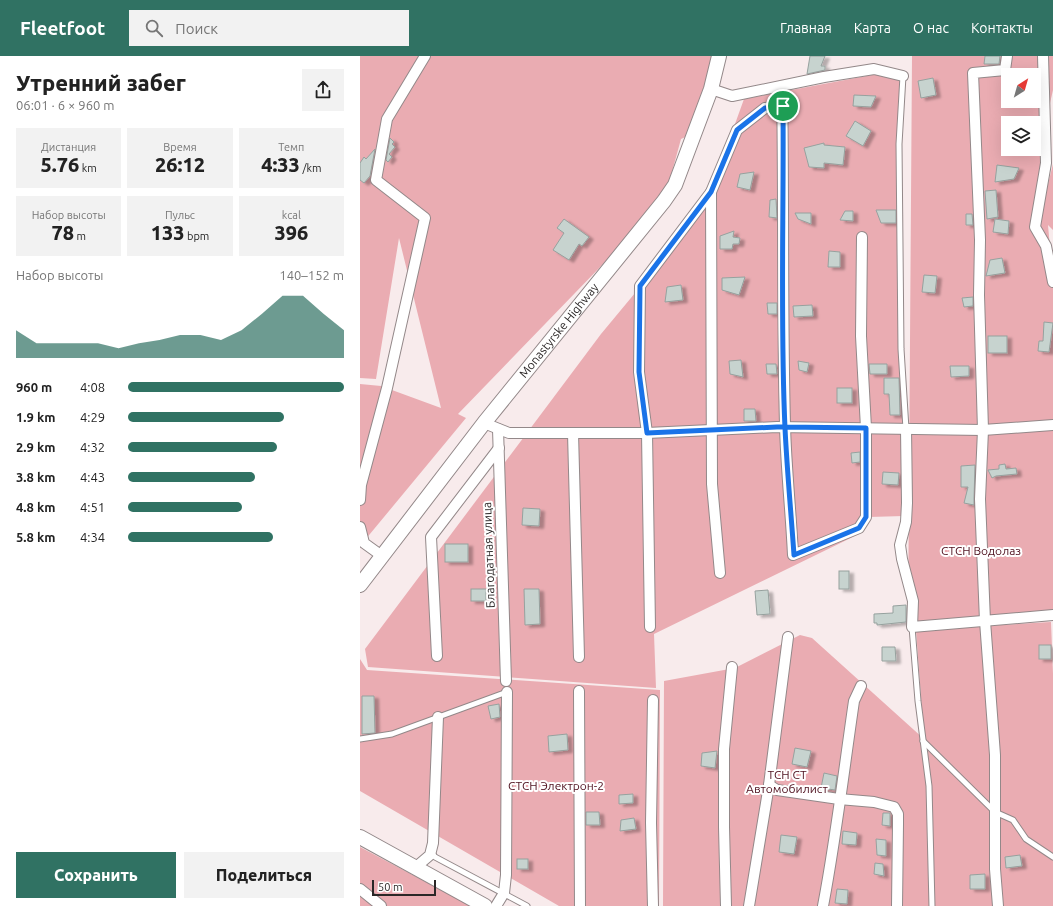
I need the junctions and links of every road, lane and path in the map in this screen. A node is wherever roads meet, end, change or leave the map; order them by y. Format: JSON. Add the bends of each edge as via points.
{"nodes":[{"id":1,"x":425,"y":56,"type":"edge"},
{"id":2,"x":719,"y":56,"type":"edge"},
{"id":3,"x":1007,"y":56,"type":"edge"},
{"id":4,"x":1043,"y":56,"type":"edge"},
{"id":5,"x":903,"y":76,"type":"joint"},
{"id":6,"x":782,"y":87,"type":"junction"},
{"id":7,"x":711,"y":89,"type":"junction"},
{"id":8,"x":783,"y":106,"type":"junction"},
{"id":9,"x":711,"y":192,"type":"junction"},
{"id":10,"x":862,"y":237,"type":"dead end"},
{"id":11,"x":1049,"y":244,"type":"edge"},
{"id":12,"x":1053,"y":282,"type":"edge"},
{"id":13,"x":484,"y":422,"type":"junction"},
{"id":14,"x":1053,"y":425,"type":"edge"},
{"id":15,"x":785,"y":427,"type":"junction"},
{"id":16,"x":866,"y":428,"type":"junction"},
{"id":17,"x":498,"y":429,"type":"junction"},
{"id":18,"x":906,"y":429,"type":"junction"},
{"id":19,"x":712,"y":430,"type":"junction"},
{"id":20,"x":983,"y":430,"type":"junction"},
{"id":21,"x":573,"y":433,"type":"junction"},
{"id":22,"x":647,"y":433,"type":"junction"},
{"id":23,"x":499,"y":448,"type":"junction"},
{"id":24,"x":360,"y":454,"type":"edge"},
{"id":25,"x":369,"y":459,"type":"junction"},
{"id":26,"x":360,"y":500,"type":"edge"},
{"id":27,"x":360,"y":527,"type":"edge"},
{"id":28,"x":382,"y":556,"type":"junction"},
{"id":29,"x":720,"y":573,"type":"dead end"},
{"id":30,"x":360,"y":585,"type":"edge"},
{"id":31,"x":1053,"y":615,"type":"edge"},
{"id":32,"x":985,"y":621,"type":"junction"},
{"id":33,"x":650,"y":627,"type":"dead end"},
{"id":34,"x":912,"y":627,"type":"junction"},
{"id":35,"x":788,"y":637,"type":"dead end"},
{"id":36,"x":436,"y":656,"type":"dead end"},
{"id":37,"x":579,"y":657,"type":"dead end"},
{"id":38,"x":732,"y":667,"type":"dead end"},
{"id":39,"x":506,"y":681,"type":"dead end"},
{"id":40,"x":861,"y":686,"type":"dead end"},
{"id":41,"x":579,"y":691,"type":"dead end"},
{"id":42,"x":507,"y":692,"type":"joint"},
{"id":43,"x":653,"y":700,"type":"dead end"},
{"id":44,"x":438,"y":717,"type":"junction"},
{"id":45,"x":360,"y":739,"type":"edge"},
{"id":46,"x":922,"y":741,"type":"junction"},
{"id":47,"x":768,"y":785,"type":"junction"},
{"id":48,"x":839,"y":799,"type":"junction"},
{"id":49,"x":995,"y":812,"type":"junction"},
{"id":50,"x":360,"y":837,"type":"edge"},
{"id":51,"x":431,"y":852,"type":"junction"},
{"id":52,"x":1053,"y":857,"type":"edge"},
{"id":53,"x":416,"y":867,"type":"junction"},
{"id":54,"x":360,"y":889,"type":"edge"},
{"id":55,"x":504,"y":893,"type":"junction"},
{"id":56,"x":381,"y":906,"type":"edge"},
{"id":57,"x":485,"y":906,"type":"edge"},
{"id":58,"x":496,"y":906,"type":"edge"},
{"id":59,"x":527,"y":906,"type":"edge"},
{"id":60,"x":580,"y":906,"type":"edge"},
{"id":61,"x":653,"y":906,"type":"edge"},
{"id":62,"x":726,"y":906,"type":"edge"},
{"id":63,"x":749,"y":906,"type":"edge"},
{"id":64,"x":824,"y":906,"type":"edge"},
{"id":65,"x":897,"y":906,"type":"edge"},
{"id":66,"x":932,"y":906,"type":"edge"},
{"id":67,"x":998,"y":906,"type":"edge"}],
"edges":[{"from":1,"to":25,"type":"street","via":[[387,119],[376,180],[425,218]]},
{"from":2,"to":7,"type":"main road","name":"Monastyrske Highway"},
{"from":3,"to":20,"type":"street","via":[[1005,70],[972,72],[980,225]]},
{"from":4,"to":11,"type":"street","via":[[1046,163],[1035,227]]},
{"from":5,"to":6,"type":"street","via":[[874,69]]},
{"from":5,"to":18,"type":"lane","via":[[899,144],[901,348]]},
{"from":6,"to":7,"type":"street","via":[[732,96]]},
{"from":6,"to":8,"type":"street"},
{"from":7,"to":13,"type":"main road","name":"Monastyrske Highway","via":[[675,185],[668,196]]},
{"from":8,"to":9,"type":"street","via":[[765,108],[737,130]]},
{"from":8,"to":15,"type":"street"},
{"from":9,"to":19,"type":"street"},
{"from":9,"to":22,"type":"street","via":[[640,286],[639,372]]},
{"from":10,"to":16,"type":"street","via":[[861,336]]},
{"from":11,"to":12,"type":"street"},
{"from":13,"to":17,"type":"street"},
{"from":13,"to":28,"type":"main road","name":"Monastyrske Highway"},
{"from":14,"to":20,"type":"street"},
{"from":15,"to":16,"type":"street"},
{"from":15,"to":16,"type":"street","via":[[794,555],[859,528],[866,517]]},
{"from":15,"to":19,"type":"street"},
{"from":16,"to":18,"type":"street"},
{"from":17,"to":21,"type":"street","via":[[509,433]]},
{"from":17,"to":23,"type":"street","name":"Благодатная улица"},
{"from":18,"to":20,"type":"street"},
{"from":18,"to":34,"type":"street","via":[[907,503],[906,522],[900,545],[913,601]]},
{"from":19,"to":22,"type":"street"},
{"from":19,"to":29,"type":"street","via":[[712,484]]},
{"from":20,"to":32,"type":"street","via":[[980,499]]},
{"from":21,"to":22,"type":"street"},
{"from":21,"to":37,"type":"street"},
{"from":22,"to":33,"type":"street"},
{"from":23,"to":36,"type":"street","via":[[432,537]]},
{"from":23,"to":39,"type":"street","name":"Благодатная улица"},
{"from":24,"to":25,"type":"street"},
{"from":25,"to":26,"type":"street","via":[[361,485]]},
{"from":27,"to":28,"type":"street","via":[[364,543]]},
{"from":28,"to":30,"type":"main road","name":"Monastyrske Highway"},
{"from":31,"to":32,"type":"street"},
{"from":32,"to":34,"type":"street"},
{"from":32,"to":49,"type":"street","via":[[995,755]]},
{"from":34,"to":46,"type":"lane"},
{"from":35,"to":47,"type":"street"},
{"from":38,"to":62,"type":"street","via":[[724,749]]},
{"from":40,"to":48,"type":"street","via":[[854,701]]},
{"from":41,"to":60,"type":"street"},
{"from":42,"to":44,"type":"lane"},
{"from":42,"to":55,"type":"street"},
{"from":43,"to":61,"type":"street"},
{"from":44,"to":45,"type":"lane","via":[[392,734]]},
{"from":44,"to":51,"type":"street"},
{"from":46,"to":49,"type":"lane"},
{"from":46,"to":66,"type":"lane","via":[[929,786]]},
{"from":47,"to":48,"type":"street","via":[[777,790]]},
{"from":47,"to":63,"type":"street"},
{"from":48,"to":64,"type":"street","via":[[834,850]]},
{"from":48,"to":65,"type":"street","via":[[874,802],[894,807],[898,814]]},
{"from":49,"to":52,"type":"lane","via":[[1013,820],[1026,839]]},
{"from":49,"to":67,"type":"street"},
{"from":50,"to":53,"type":"main road"},
{"from":51,"to":53,"type":"street"},
{"from":51,"to":55,"type":"lane","via":[[435,857]]},
{"from":53,"to":57,"type":"main road"},
{"from":54,"to":56,"type":"street"},
{"from":55,"to":58,"type":"street"},
{"from":55,"to":59,"type":"lane"}]}
